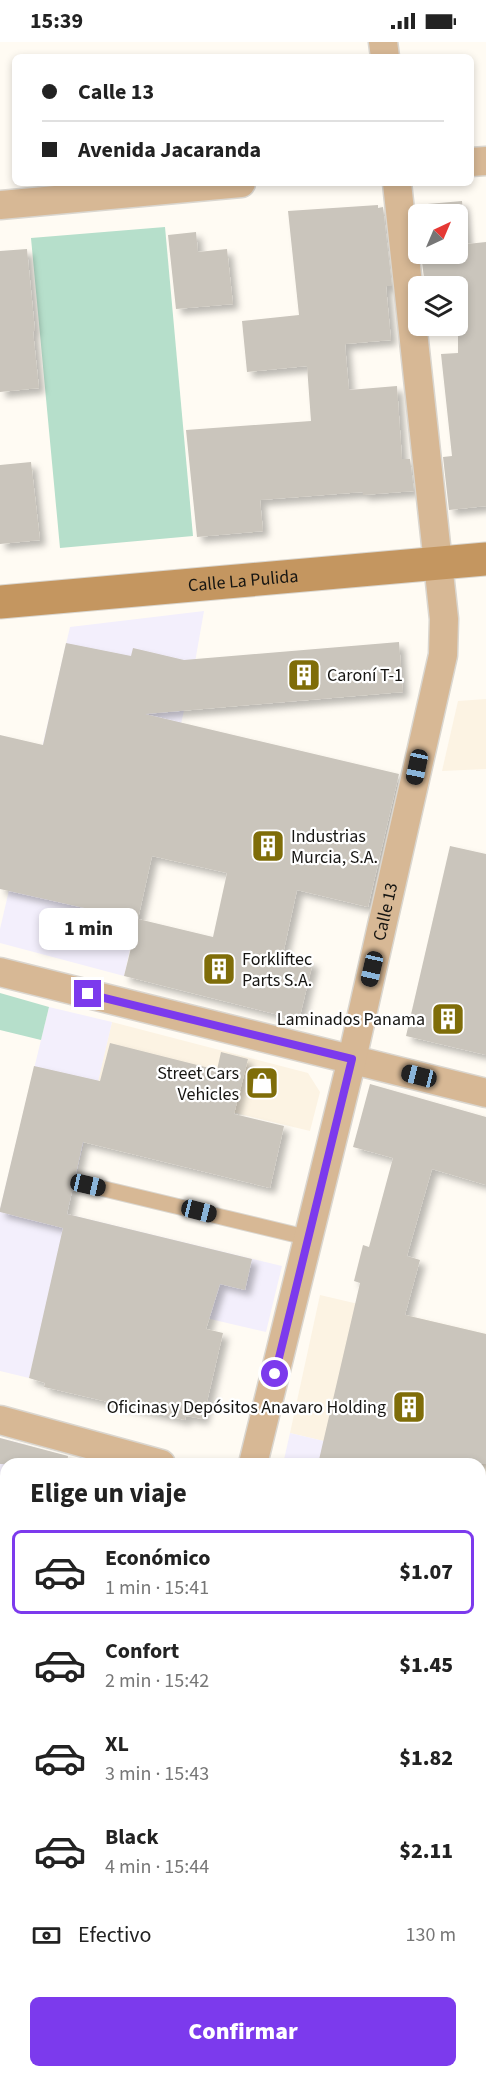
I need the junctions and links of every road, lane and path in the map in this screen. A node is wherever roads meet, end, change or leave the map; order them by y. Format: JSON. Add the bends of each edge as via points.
{"nodes":[{"id":1,"x":208,"y":186,"type":"edge"},
{"id":2,"x":397,"y":186,"type":"edge"},
{"id":3,"x":0,"y":205,"type":"edge"},
{"id":4,"x":486,"y":559,"type":"edge"},
{"id":5,"x":437,"y":565,"type":"junction"},
{"id":6,"x":0,"y":602,"type":"edge"},
{"id":7,"x":0,"y":972,"type":"edge"},
{"id":8,"x":352,"y":1059,"type":"junction"},
{"id":9,"x":486,"y":1094,"type":"edge"},
{"id":10,"x":88,"y":1185,"type":"dead end"},
{"id":11,"x":309,"y":1238,"type":"junction"},
{"id":12,"x":0,"y":1420,"type":"edge"},
{"id":13,"x":139,"y":1458,"type":"edge"},
{"id":14,"x":254,"y":1458,"type":"edge"}],
"edges":[{"from":1,"to":3,"type":"street"},
{"from":2,"to":5,"type":"street","name":"Calle 13"},
{"from":4,"to":5,"type":"main road","name":"Calle La Pulida"},
{"from":5,"to":6,"type":"main road","name":"Calle La Pulida"},
{"from":5,"to":8,"type":"street","name":"Calle 13","via":[[444,619],[443,655]]},
{"from":7,"to":8,"type":"street"},
{"from":8,"to":9,"type":"street"},
{"from":8,"to":11,"type":"street","name":"Calle 13"},
{"from":10,"to":11,"type":"lane"},
{"from":11,"to":14,"type":"street","name":"Calle 13"},
{"from":12,"to":13,"type":"street"}]}
